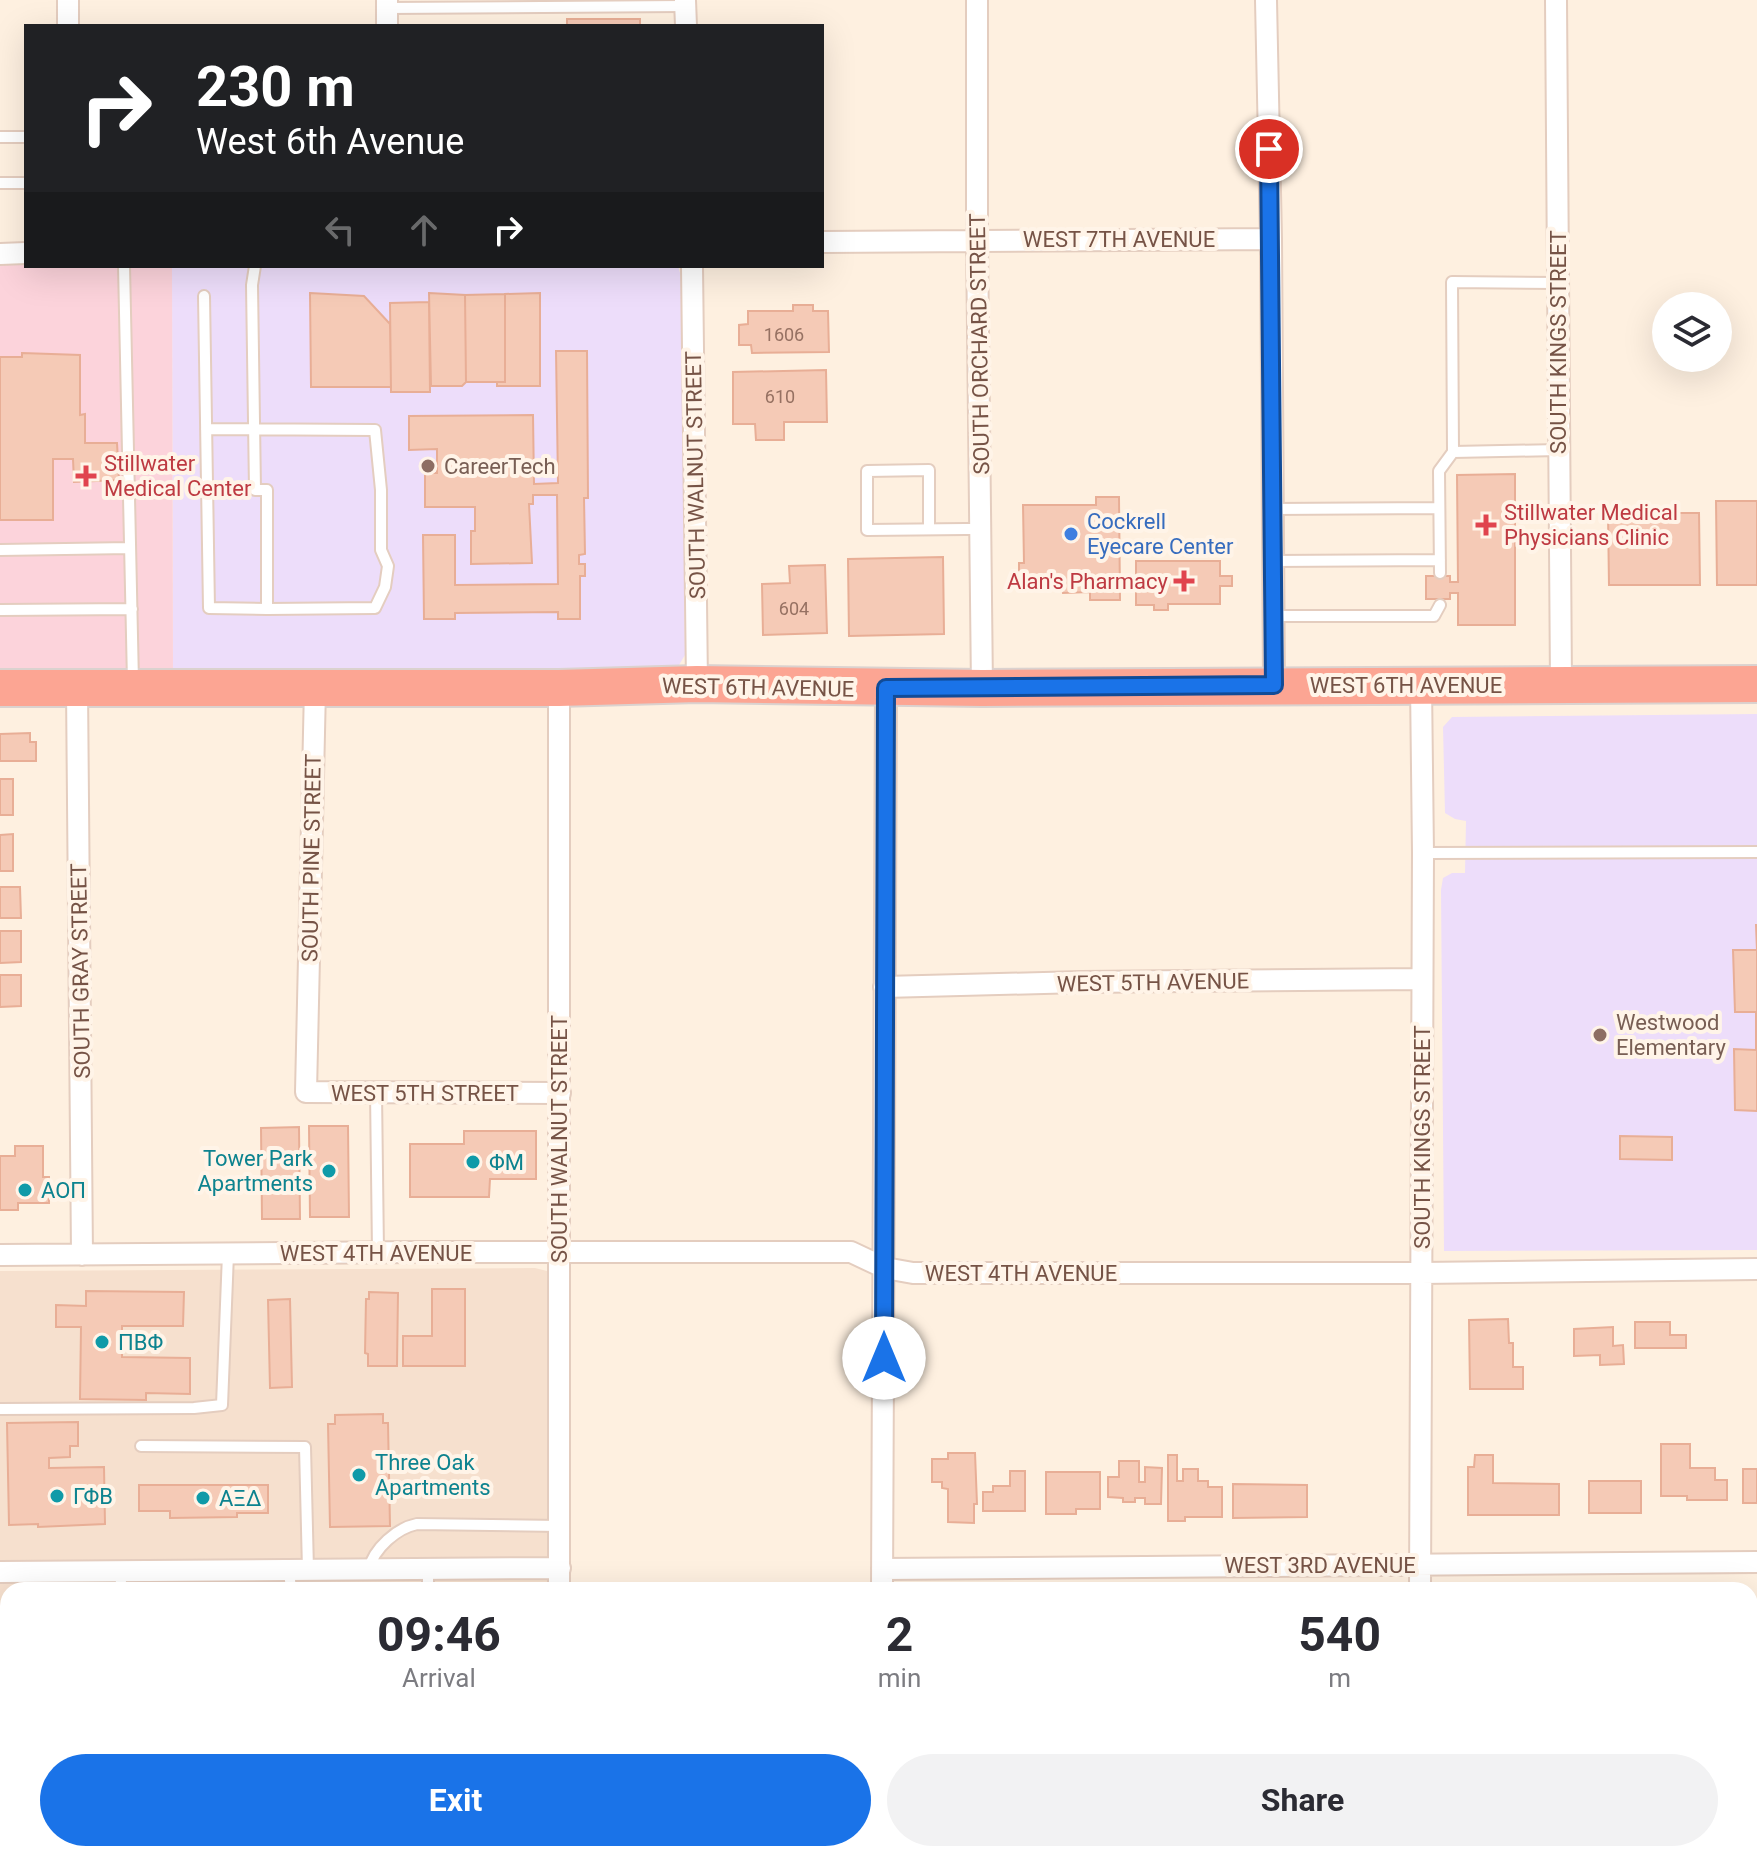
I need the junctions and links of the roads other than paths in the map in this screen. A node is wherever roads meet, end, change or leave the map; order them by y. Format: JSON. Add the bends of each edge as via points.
{"nodes":[{"id":1,"x":68,"y":0,"type":"edge"},
{"id":2,"x":977,"y":0,"type":"edge"},
{"id":3,"x":1266,"y":0,"type":"edge"},
{"id":4,"x":1556,"y":0,"type":"edge"},
{"id":5,"x":387,"y":11,"type":"edge"},
{"id":6,"x":685,"y":11,"type":"edge"},
{"id":7,"x":68,"y":24,"type":"edge"},
{"id":8,"x":0,"y":137,"type":"edge"},
{"id":9,"x":24,"y":137,"type":"edge"},
{"id":10,"x":0,"y":183,"type":"edge"},
{"id":11,"x":24,"y":183,"type":"edge"},
{"id":12,"x":1271,"y":239,"type":"junction"},
{"id":13,"x":977,"y":240,"type":"junction"},
{"id":14,"x":824,"y":242,"type":"edge"},
{"id":15,"x":24,"y":253,"type":"edge"},
{"id":16,"x":0,"y":254,"type":"edge"},
{"id":17,"x":124,"y":268,"type":"edge"},
{"id":18,"x":255,"y":268,"type":"edge"},
{"id":19,"x":692,"y":268,"type":"edge"},
{"id":20,"x":1558,"y":283,"type":"junction"},
{"id":21,"x":204,"y":296,"type":"dead end"},
{"id":22,"x":206,"y":429,"type":"junction"},
{"id":23,"x":255,"y":429,"type":"junction"},
{"id":24,"x":1559,"y":450,"type":"junction"},
{"id":25,"x":1453,"y":452,"type":"junction"},
{"id":26,"x":1439,"y":508,"type":"junction"},
{"id":27,"x":1273,"y":509,"type":"junction"},
{"id":28,"x":929,"y":529,"type":"junction"},
{"id":29,"x":981,"y":529,"type":"junction"},
{"id":30,"x":130,"y":548,"type":"junction"},
{"id":31,"x":0,"y":550,"type":"edge"},
{"id":32,"x":1440,"y":560,"type":"junction"},
{"id":33,"x":1273,"y":561,"type":"junction"},
{"id":34,"x":1440,"y":573,"type":"dead end"},
{"id":35,"x":1440,"y":605,"type":"dead end"},
{"id":36,"x":132,"y":609,"type":"junction"},
{"id":37,"x":267,"y":609,"type":"junction"},
{"id":38,"x":0,"y":610,"type":"edge"},
{"id":39,"x":1274,"y":616,"type":"junction"},
{"id":40,"x":697,"y":684,"type":"junction"},
{"id":41,"x":1421,"y":684,"type":"junction"},
{"id":42,"x":1561,"y":684,"type":"junction"},
{"id":43,"x":1757,"y":684,"type":"edge"},
{"id":44,"x":1274,"y":685,"type":"junction"},
{"id":45,"x":0,"y":688,"type":"edge"},
{"id":46,"x":77,"y":688,"type":"junction"},
{"id":47,"x":133,"y":688,"type":"junction"},
{"id":48,"x":315,"y":688,"type":"junction"},
{"id":49,"x":559,"y":688,"type":"junction"},
{"id":50,"x":886,"y":688,"type":"junction"},
{"id":51,"x":982,"y":688,"type":"junction"},
{"id":52,"x":1757,"y":852,"type":"edge"},
{"id":53,"x":1423,"y":853,"type":"junction"},
{"id":54,"x":1422,"y":979,"type":"junction"},
{"id":55,"x":884,"y":987,"type":"junction"},
{"id":56,"x":307,"y":1028,"type":"joint"},
{"id":57,"x":376,"y":1092,"type":"junction"},
{"id":58,"x":560,"y":1093,"type":"junction"},
{"id":59,"x":378,"y":1252,"type":"junction"},
{"id":60,"x":228,"y":1254,"type":"junction"},
{"id":61,"x":560,"y":1254,"type":"junction"},
{"id":62,"x":0,"y":1255,"type":"edge"},
{"id":63,"x":82,"y":1255,"type":"junction"},
{"id":64,"x":885,"y":1268,"type":"junction"},
{"id":65,"x":1757,"y":1269,"type":"edge"},
{"id":66,"x":1421,"y":1273,"type":"junction"},
{"id":67,"x":0,"y":1409,"type":"edge"},
{"id":68,"x":141,"y":1446,"type":"dead end"},
{"id":69,"x":560,"y":1526,"type":"junction"},
{"id":70,"x":1757,"y":1562,"type":"edge"},
{"id":71,"x":1420,"y":1564,"type":"junction"},
{"id":72,"x":560,"y":1568,"type":"junction"},
{"id":73,"x":369,"y":1569,"type":"junction"},
{"id":74,"x":428,"y":1569,"type":"junction"},
{"id":75,"x":882,"y":1569,"type":"junction"},
{"id":76,"x":0,"y":1572,"type":"edge"},
{"id":77,"x":296,"y":1577,"type":"edge"},
{"id":78,"x":121,"y":1581,"type":"edge"},
{"id":79,"x":428,"y":1582,"type":"edge"},
{"id":80,"x":559,"y":1582,"type":"edge"},
{"id":81,"x":882,"y":1582,"type":"edge"},
{"id":82,"x":1420,"y":1582,"type":"edge"}],
"edges":[{"from":1,"to":7,"type":"street"},
{"from":2,"to":13,"type":"street","name":"SOUTH ORCHARD STREET"},
{"from":3,"to":12,"type":"street"},
{"from":4,"to":20,"type":"street","name":"SOUTH KINGS STREET"},
{"from":5,"to":6,"type":"lane"},
{"from":8,"to":9,"type":"lane"},
{"from":10,"to":11,"type":"lane"},
{"from":12,"to":13,"type":"street","name":"WEST 7TH AVENUE"},
{"from":12,"to":27,"type":"street"},
{"from":13,"to":14,"type":"street","name":"WEST 7TH AVENUE"},
{"from":13,"to":29,"type":"street","name":"SOUTH ORCHARD STREET"},
{"from":15,"to":16,"type":"street"},
{"from":17,"to":30,"type":"lane"},
{"from":18,"to":23,"type":"lane"},
{"from":19,"to":40,"type":"street","name":"SOUTH WALNUT STREET"},
{"from":20,"to":24,"type":"street","name":"SOUTH KINGS STREET"},
{"from":20,"to":25,"type":"lane","via":[[1452,282]]},
{"from":21,"to":22,"type":"lane"},
{"from":22,"to":23,"type":"lane"},
{"from":22,"to":37,"type":"lane","via":[[209,608]]},
{"from":23,"to":37,"type":"lane","via":[[255,490],[267,490]]},
{"from":23,"to":37,"type":"lane","via":[[375,430],[381,550],[388,566],[375,608]]},
{"from":24,"to":25,"type":"lane"},
{"from":24,"to":42,"type":"street","name":"SOUTH KINGS STREET"},
{"from":25,"to":26,"type":"lane","via":[[1439,471]]},
{"from":26,"to":27,"type":"lane"},
{"from":26,"to":32,"type":"lane"},
{"from":27,"to":33,"type":"street"},
{"from":28,"to":28,"type":"lane","via":[[867,530],[867,471],[929,470]]},
{"from":28,"to":29,"type":"lane"},
{"from":29,"to":51,"type":"street","name":"SOUTH ORCHARD STREET"},
{"from":30,"to":31,"type":"lane"},
{"from":30,"to":36,"type":"lane"},
{"from":32,"to":33,"type":"lane"},
{"from":32,"to":34,"type":"lane"},
{"from":33,"to":39,"type":"street"},
{"from":35,"to":39,"type":"lane","via":[[1434,616]]},
{"from":36,"to":38,"type":"lane"},
{"from":36,"to":47,"type":"lane"},
{"from":39,"to":44,"type":"street"},
{"from":40,"to":49,"type":"highway","name":"WEST 6TH AVENUE"},
{"from":40,"to":50,"type":"highway","name":"WEST 6TH AVENUE"},
{"from":41,"to":42,"type":"highway","name":"WEST 6TH AVENUE"},
{"from":41,"to":44,"type":"highway","name":"WEST 6TH AVENUE"},
{"from":41,"to":53,"type":"street","name":"SOUTH KINGS STREET"},
{"from":42,"to":43,"type":"highway","name":"WEST 6TH AVENUE"},
{"from":44,"to":51,"type":"highway","name":"WEST 6TH AVENUE"},
{"from":45,"to":46,"type":"highway","name":"WEST 6TH AVENUE"},
{"from":46,"to":47,"type":"highway","name":"WEST 6TH AVENUE"},
{"from":46,"to":63,"type":"street","name":"SOUTH GRAY STREET"},
{"from":47,"to":48,"type":"highway","name":"WEST 6TH AVENUE"},
{"from":48,"to":49,"type":"highway","name":"WEST 6TH AVENUE"},
{"from":48,"to":56,"type":"street","name":"SOUTH PINE STREET"},
{"from":49,"to":58,"type":"street","name":"SOUTH WALNUT STREET"},
{"from":50,"to":51,"type":"highway","name":"WEST 6TH AVENUE"},
{"from":50,"to":55,"type":"street"},
{"from":52,"to":53,"type":"lane"},
{"from":53,"to":54,"type":"street","name":"SOUTH KINGS STREET"},
{"from":54,"to":55,"type":"street","name":"WEST 5TH AVENUE"},
{"from":54,"to":66,"type":"street","name":"SOUTH KINGS STREET"},
{"from":55,"to":64,"type":"street"},
{"from":56,"to":57,"type":"street","name":"WEST 5TH STREET","via":[[306,1092]]},
{"from":57,"to":58,"type":"street","name":"WEST 5TH STREET"},
{"from":57,"to":59,"type":"lane"},
{"from":58,"to":61,"type":"street","name":"SOUTH WALNUT STREET"},
{"from":59,"to":60,"type":"street","name":"WEST 4TH AVENUE"},
{"from":59,"to":61,"type":"street","name":"WEST 4TH AVENUE"},
{"from":60,"to":63,"type":"street","name":"WEST 4TH AVENUE"},
{"from":60,"to":67,"type":"lane","via":[[222,1405]]},
{"from":61,"to":64,"type":"street","name":"WEST 4TH AVENUE","via":[[851,1252]]},
{"from":61,"to":69,"type":"street","name":"SOUTH WALNUT STREET"},
{"from":62,"to":63,"type":"street","name":"WEST 4TH AVENUE"},
{"from":64,"to":66,"type":"street","name":"WEST 4TH AVENUE","via":[[913,1273]]},
{"from":64,"to":75,"type":"street"},
{"from":65,"to":66,"type":"street","name":"WEST 4TH AVENUE"},
{"from":66,"to":71,"type":"street","name":"SOUTH KINGS STREET"},
{"from":68,"to":77,"type":"lane","via":[[305,1447]]},
{"from":69,"to":72,"type":"street","name":"SOUTH WALNUT STREET"},
{"from":69,"to":73,"type":"lane","via":[[417,1524],[404,1527],[382,1546]]},
{"from":70,"to":71,"type":"street","name":"WEST 3RD AVENUE"},
{"from":71,"to":75,"type":"street","name":"WEST 3RD AVENUE"},
{"from":71,"to":82,"type":"street","name":"SOUTH KINGS STREET"},
{"from":72,"to":74,"type":"street"},
{"from":72,"to":80,"type":"street","name":"SOUTH WALNUT STREET"},
{"from":73,"to":74,"type":"street"},
{"from":73,"to":77,"type":"street"},
{"from":74,"to":79,"type":"lane"},
{"from":75,"to":81,"type":"street"},
{"from":76,"to":78,"type":"street"},
{"from":77,"to":78,"type":"street"}]}
